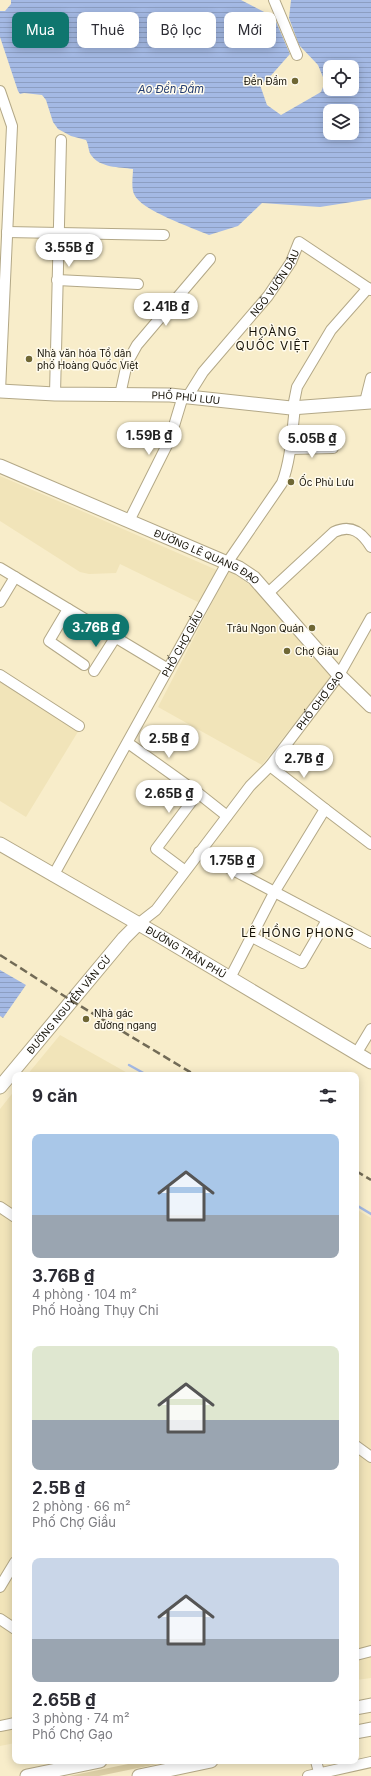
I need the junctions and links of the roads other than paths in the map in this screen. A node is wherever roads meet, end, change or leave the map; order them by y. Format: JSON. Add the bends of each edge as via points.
{"nodes":[{"id":1,"x":274,"y":0,"type":"edge"},
{"id":2,"x":297,"y":55,"type":"dead end"},
{"id":3,"x":0,"y":91,"type":"edge"},
{"id":4,"x":61,"y":140,"type":"dead end"},
{"id":5,"x":5,"y":148,"type":"edge"},
{"id":6,"x":7,"y":232,"type":"junction"},
{"id":7,"x":59,"y":233,"type":"junction"},
{"id":8,"x":164,"y":235,"type":"dead end"},
{"id":9,"x":210,"y":259,"type":"dead end"},
{"id":10,"x":58,"y":280,"type":"junction"},
{"id":11,"x":138,"y":284,"type":"dead end"},
{"id":12,"x":369,"y":289,"type":"edge"},
{"id":13,"x":2,"y":327,"type":"edge"},
{"id":14,"x":371,"y":378,"type":"edge"},
{"id":15,"x":0,"y":391,"type":"edge"},
{"id":16,"x":55,"y":394,"type":"junction"},
{"id":17,"x":120,"y":394,"type":"junction"},
{"id":18,"x":186,"y":396,"type":"junction"},
{"id":19,"x":368,"y":402,"type":"edge"},
{"id":20,"x":294,"y":407,"type":"junction"},
{"id":21,"x":333,"y":448,"type":"dead end"},
{"id":22,"x":290,"y":449,"type":"junction"},
{"id":23,"x":0,"y":466,"type":"edge"},
{"id":24,"x":129,"y":521,"type":"junction"},
{"id":25,"x":371,"y":548,"type":"edge"},
{"id":26,"x":227,"y":563,"type":"junction"},
{"id":27,"x":0,"y":568,"type":"edge"},
{"id":28,"x":15,"y":577,"type":"junction"},
{"id":29,"x":267,"y":594,"type":"junction"},
{"id":30,"x":0,"y":602,"type":"edge"},
{"id":31,"x":68,"y":609,"type":"junction"},
{"id":32,"x":371,"y":618,"type":"edge"},
{"id":33,"x":115,"y":638,"type":"junction"},
{"id":34,"x":84,"y":665,"type":"dead end"},
{"id":35,"x":168,"y":669,"type":"junction"},
{"id":36,"x":94,"y":671,"type":"dead end"},
{"id":37,"x":0,"y":675,"type":"edge"},
{"id":38,"x":339,"y":675,"type":"junction"},
{"id":39,"x":371,"y":706,"type":"edge"},
{"id":40,"x":79,"y":726,"type":"dead end"},
{"id":41,"x":128,"y":743,"type":"junction"},
{"id":42,"x":270,"y":766,"type":"junction"},
{"id":43,"x":198,"y":793,"type":"junction"},
{"id":44,"x":325,"y":809,"type":"junction"},
{"id":45,"x":227,"y":816,"type":"junction"},
{"id":46,"x":0,"y":844,"type":"edge"},
{"id":47,"x":371,"y":844,"type":"edge"},
{"id":48,"x":199,"y":852,"type":"junction"},
{"id":49,"x":184,"y":870,"type":"junction"},
{"id":50,"x":54,"y":876,"type":"junction"},
{"id":51,"x":275,"y":891,"type":"junction"},
{"id":52,"x":327,"y":920,"type":"junction"},
{"id":53,"x":138,"y":924,"type":"junction"},
{"id":54,"x":252,"y":937,"type":"junction"},
{"id":55,"x":371,"y":943,"type":"edge"},
{"id":56,"x":230,"y":978,"type":"junction"},
{"id":57,"x":371,"y":1030,"type":"edge"},
{"id":58,"x":356,"y":1054,"type":"junction"},
{"id":59,"x":371,"y":1062,"type":"edge"},
{"id":60,"x":12,"y":1072,"type":"edge"},
{"id":61,"x":12,"y":1073,"type":"edge"},
{"id":62,"x":0,"y":1087,"type":"edge"},
{"id":63,"x":0,"y":1207,"type":"edge"},
{"id":64,"x":12,"y":1215,"type":"edge"},
{"id":65,"x":359,"y":1448,"type":"edge"},
{"id":66,"x":371,"y":1457,"type":"edge"},
{"id":67,"x":12,"y":1567,"type":"edge"},
{"id":68,"x":0,"y":1586,"type":"edge"},
{"id":69,"x":0,"y":1619,"type":"edge"},
{"id":70,"x":12,"y":1627,"type":"edge"},
{"id":71,"x":371,"y":1651,"type":"edge"},
{"id":72,"x":359,"y":1654,"type":"edge"},
{"id":73,"x":371,"y":1705,"type":"edge"},
{"id":74,"x":359,"y":1707,"type":"edge"},
{"id":75,"x":12,"y":1724,"type":"edge"},
{"id":76,"x":0,"y":1726,"type":"edge"},
{"id":77,"x":371,"y":1729,"type":"edge"},
{"id":78,"x":359,"y":1731,"type":"edge"},
{"id":79,"x":371,"y":1762,"type":"edge"},
{"id":80,"x":85,"y":1764,"type":"edge"},
{"id":81,"x":197,"y":1764,"type":"edge"},
{"id":82,"x":317,"y":1764,"type":"edge"},
{"id":83,"x":319,"y":1775,"type":"edge"},
{"id":84,"x":27,"y":1776,"type":"edge"},
{"id":85,"x":139,"y":1776,"type":"edge"},
{"id":86,"x":308,"y":1776,"type":"edge"}],
"edges":[{"from":1,"to":2,"type":"street"},
{"from":3,"to":5,"type":"street","via":[[12,126]]},
{"from":4,"to":7,"type":"street"},
{"from":5,"to":6,"type":"street"},
{"from":6,"to":7,"type":"street"},
{"from":6,"to":13,"type":"street"},
{"from":7,"to":8,"type":"street"},
{"from":7,"to":10,"type":"street"},
{"from":9,"to":17,"type":"street","via":[[137,345],[127,363]]},
{"from":10,"to":11,"type":"street"},
{"from":10,"to":16,"type":"street"},
{"from":12,"to":18,"type":"street","name":"NGÕ VƯỜN DÂU","via":[[299,242],[291,262],[268,296],[203,372]]},
{"from":12,"to":20,"type":"street","name":"PHỐ CHỢ GIẦU","via":[[331,330],[297,387]]},
{"from":13,"to":15,"type":"street"},
{"from":14,"to":19,"type":"street"},
{"from":15,"to":16,"type":"main road","name":"PHỐ PHÙ LƯU"},
{"from":16,"to":17,"type":"main road","name":"PHỐ PHÙ LƯU"},
{"from":17,"to":18,"type":"main road","name":"PHỐ PHÙ LƯU"},
{"from":18,"to":20,"type":"main road","name":"PHỐ PHÙ LƯU"},
{"from":18,"to":24,"type":"street","name":"NGÕ VƯỜN DÂU","via":[[170,438]]},
{"from":19,"to":20,"type":"main road","name":"PHỐ PHÙ LƯU"},
{"from":20,"to":22,"type":"street","name":"PHỐ CHỢ GIẦU"},
{"from":21,"to":22,"type":"street"},
{"from":22,"to":26,"type":"street","name":"PHỐ CHỢ GIẦU","via":[[282,483]]},
{"from":23,"to":24,"type":"main road","name":"ĐƯỜNG LÊ QUANG ĐẠO"},
{"from":24,"to":26,"type":"main road","name":"ĐƯỜNG LÊ QUANG ĐẠO"},
{"from":25,"to":29,"type":"street","via":[[359,532],[341,529],[325,539]]},
{"from":26,"to":29,"type":"main road","name":"ĐƯỜNG LÊ QUANG ĐẠO","via":[[254,578]]},
{"from":26,"to":35,"type":"street","name":"PHỐ CHỢ GIẦU"},
{"from":27,"to":28,"type":"street"},
{"from":28,"to":30,"type":"street"},
{"from":28,"to":31,"type":"street"},
{"from":29,"to":38,"type":"main road","name":"ĐƯỜNG LÊ QUANG ĐẠO"},
{"from":31,"to":33,"type":"street"},
{"from":31,"to":34,"type":"street","via":[[49,641]]},
{"from":32,"to":38,"type":"street","name":"PHỐ CHỢ GẠO"},
{"from":33,"to":35,"type":"street"},
{"from":33,"to":36,"type":"street"},
{"from":35,"to":41,"type":"street","name":"PHỐ CHỢ GIẦU"},
{"from":37,"to":40,"type":"street"},
{"from":38,"to":39,"type":"main road","name":"ĐƯỜNG LÊ QUANG ĐẠO"},
{"from":38,"to":42,"type":"street","name":"PHỐ CHỢ GẠO"},
{"from":41,"to":43,"type":"street"},
{"from":41,"to":50,"type":"street","name":"PHỐ CHỢ GIẦU"},
{"from":42,"to":44,"type":"street"},
{"from":42,"to":45,"type":"street","name":"PHỐ CHỢ GẠO","via":[[250,786]]},
{"from":43,"to":45,"type":"street"},
{"from":43,"to":49,"type":"street","via":[[156,849]]},
{"from":44,"to":47,"type":"street"},
{"from":44,"to":51,"type":"street"},
{"from":45,"to":48,"type":"street","name":"PHỐ CHỢ GẠO"},
{"from":46,"to":50,"type":"main road","name":"ĐƯỜNG TRẦN PHÚ"},
{"from":48,"to":49,"type":"street","name":"PHỐ CHỢ GẠO"},
{"from":48,"to":51,"type":"street"},
{"from":49,"to":53,"type":"street","name":"PHỐ CHỢ GẠO","via":[[156,910]]},
{"from":50,"to":53,"type":"main road","name":"ĐƯỜNG TRẦN PHÚ"},
{"from":51,"to":52,"type":"street"},
{"from":51,"to":54,"type":"street"},
{"from":52,"to":54,"type":"street","via":[[302,963]]},
{"from":52,"to":55,"type":"street"},
{"from":53,"to":56,"type":"main road","name":"ĐƯỜNG TRẦN PHÚ"},
{"from":53,"to":60,"type":"main road","name":"ĐƯỜNG NGUYỄN VĂN CỪ"},
{"from":54,"to":56,"type":"street"},
{"from":56,"to":58,"type":"main road","name":"ĐƯỜNG TRẦN PHÚ"},
{"from":57,"to":58,"type":"street"},
{"from":58,"to":59,"type":"main road","name":"ĐƯỜNG TRẦN PHÚ"},
{"from":61,"to":62,"type":"main road","name":"ĐƯỜNG NGUYỄN VĂN CỪ"},
{"from":63,"to":64,"type":"street"},
{"from":65,"to":66,"type":"street"},
{"from":67,"to":68,"type":"street"},
{"from":69,"to":70,"type":"street"},
{"from":71,"to":72,"type":"street"},
{"from":73,"to":74,"type":"main road"},
{"from":75,"to":76,"type":"street"},
{"from":77,"to":78,"type":"main road"},
{"from":79,"to":83,"type":"street"},
{"from":80,"to":84,"type":"main road"},
{"from":81,"to":85,"type":"main road"},
{"from":82,"to":83,"type":"street"},
{"from":83,"to":86,"type":"street"}]}
